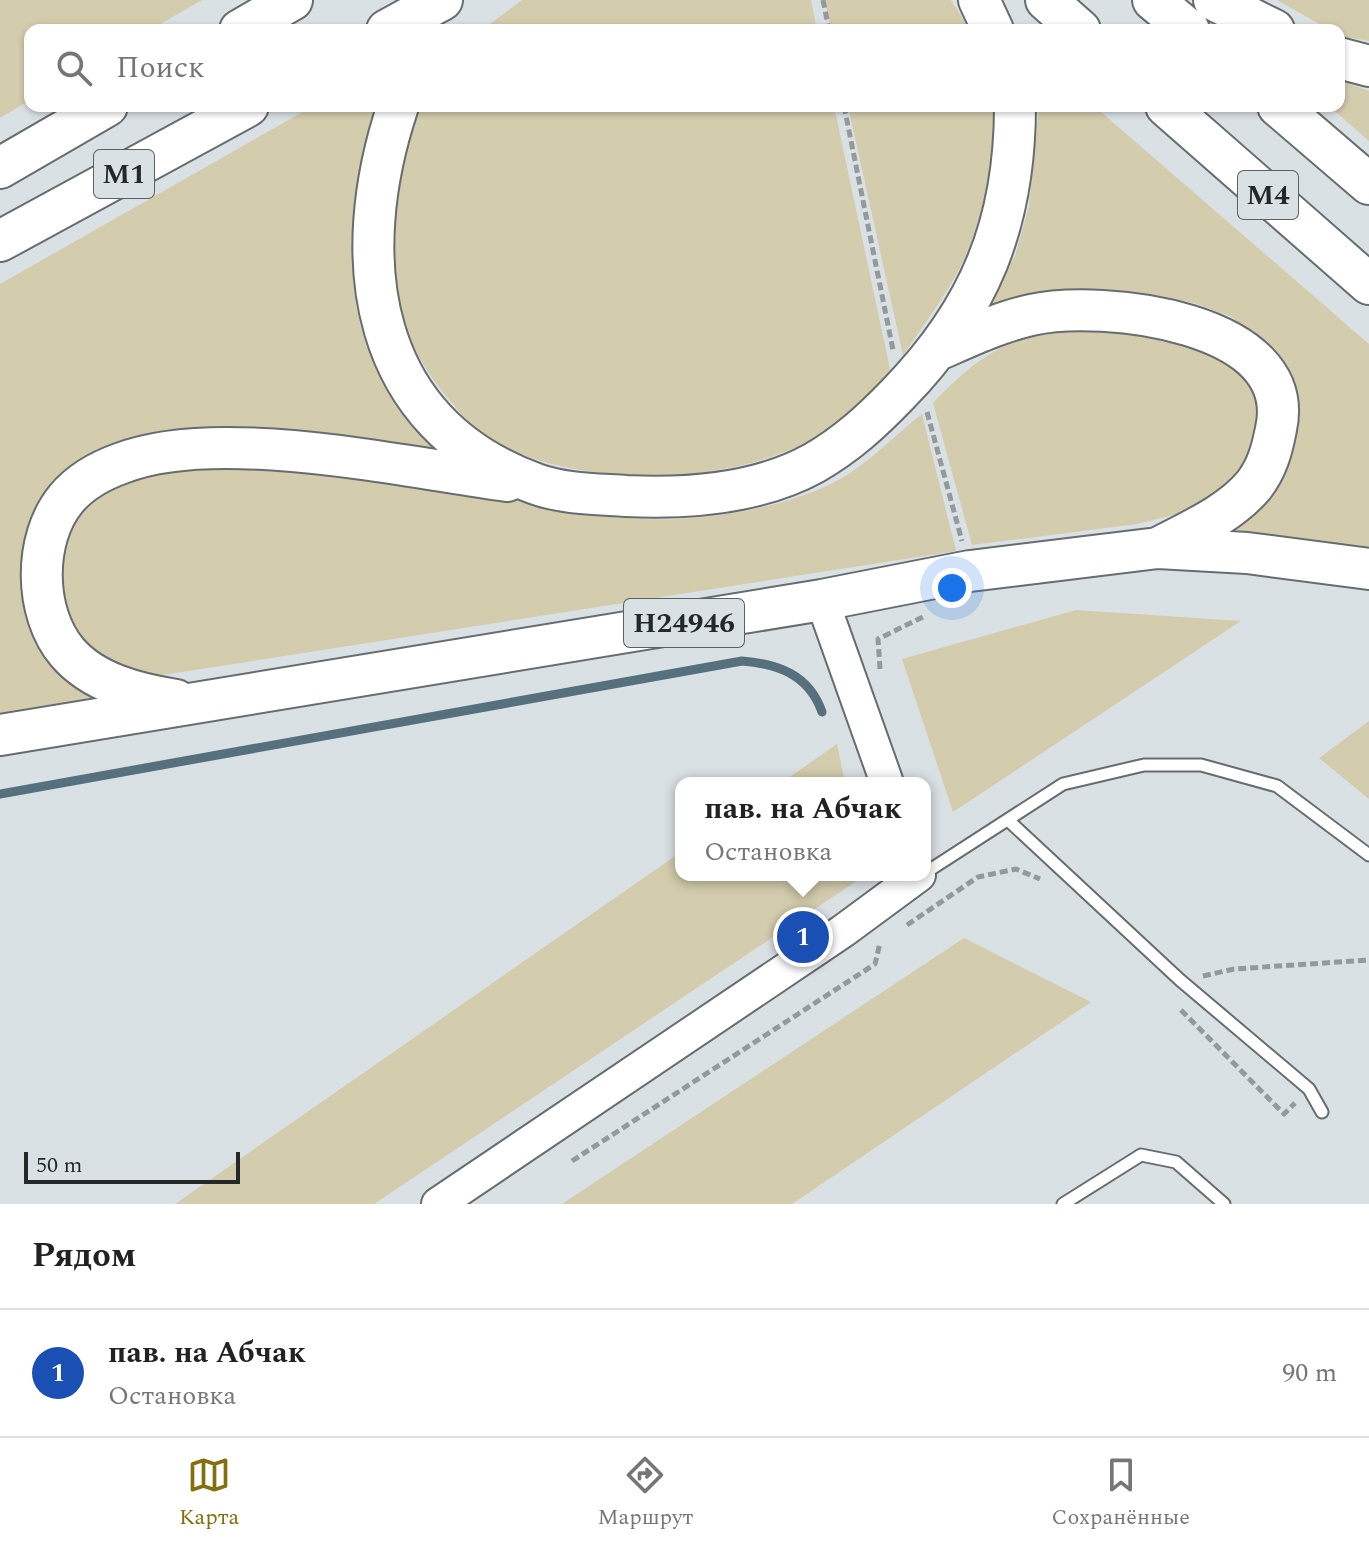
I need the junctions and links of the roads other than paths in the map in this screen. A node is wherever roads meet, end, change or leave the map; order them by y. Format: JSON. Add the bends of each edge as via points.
{"nodes":[{"id":1,"x":292,"y":0,"type":"edge"},
{"id":2,"x":442,"y":0,"type":"edge"},
{"id":3,"x":471,"y":0,"type":"edge"},
{"id":4,"x":979,"y":0,"type":"edge"},
{"id":5,"x":1046,"y":0,"type":"edge"},
{"id":6,"x":1153,"y":0,"type":"edge"},
{"id":7,"x":1214,"y":0,"type":"edge"},
{"id":8,"x":250,"y":24,"type":"edge"},
{"id":9,"x":398,"y":24,"type":"edge"},
{"id":10,"x":450,"y":24,"type":"edge"},
{"id":11,"x":990,"y":24,"type":"edge"},
{"id":12,"x":1073,"y":24,"type":"edge"},
{"id":13,"x":1182,"y":24,"type":"edge"},
{"id":14,"x":1262,"y":24,"type":"edge"},
{"id":15,"x":1345,"y":60,"type":"edge"},
{"id":16,"x":1369,"y":66,"type":"edge"},
{"id":17,"x":97,"y":112,"type":"edge"},
{"id":18,"x":237,"y":112,"type":"edge"},
{"id":19,"x":396,"y":112,"type":"edge"},
{"id":20,"x":1015,"y":112,"type":"edge"},
{"id":21,"x":1173,"y":112,"type":"edge"},
{"id":22,"x":1285,"y":112,"type":"edge"},
{"id":23,"x":0,"y":168,"type":"edge"},
{"id":24,"x":1369,"y":184,"type":"edge"},
{"id":25,"x":0,"y":241,"type":"edge"},
{"id":26,"x":1369,"y":284,"type":"edge"},
{"id":27,"x":940,"y":349,"type":"junction"},
{"id":28,"x":538,"y":485,"type":"junction"},
{"id":29,"x":1158,"y":548,"type":"junction"},
{"id":30,"x":1369,"y":569,"type":"edge"},
{"id":31,"x":822,"y":600,"type":"junction"},
{"id":32,"x":194,"y":703,"type":"junction"},
{"id":33,"x":0,"y":735,"type":"edge"},
{"id":34,"x":885,"y":777,"type":"edge"},
{"id":35,"x":1009,"y":821,"type":"junction"},
{"id":36,"x":1369,"y":855,"type":"edge"},
{"id":37,"x":931,"y":869,"type":"edge"},
{"id":38,"x":912,"y":881,"type":"edge"},
{"id":39,"x":1322,"y":1112,"type":"dead end"},
{"id":40,"x":438,"y":1204,"type":"edge"},
{"id":41,"x":1063,"y":1204,"type":"edge"},
{"id":42,"x":1224,"y":1204,"type":"edge"}],
"edges":[{"from":1,"to":8,"type":"highway"},
{"from":2,"to":9,"type":"highway"},
{"from":3,"to":10,"type":"highway"},
{"from":4,"to":11,"type":"highway"},
{"from":5,"to":12,"type":"highway"},
{"from":6,"to":13,"type":"highway"},
{"from":7,"to":14,"type":"highway"},
{"from":15,"to":16,"type":"highway"},
{"from":17,"to":23,"type":"highway","number":"М1"},
{"from":18,"to":25,"type":"highway","number":"М1"},
{"from":19,"to":28,"type":"highway","via":[[379,169],[372,235],[378,313],[389,349],[410,387],[473,454]]},
{"from":20,"to":27,"type":"highway","via":[[1008,201],[995,244]]},
{"from":21,"to":26,"type":"highway","number":"М4"},
{"from":22,"to":24,"type":"highway","number":"М4"},
{"from":27,"to":28,"type":"highway","via":[[858,435],[813,463],[765,483],[659,498]]},
{"from":27,"to":29,"type":"highway","via":[[1032,314],[1082,311],[1172,319],[1251,356],[1274,387],[1279,420],[1270,458],[1253,486],[1218,515]]},
{"from":28,"to":32,"type":"highway","via":[[251,448],[165,454],[123,462],[88,479],[65,500],[43,556],[53,632],[88,672],[145,695]]},
{"from":29,"to":30,"type":"highway","number":"Н24946"},
{"from":29,"to":31,"type":"highway","number":"Н24946","via":[[970,571]]},
{"from":31,"to":32,"type":"highway","number":"Н24946"},
{"from":31,"to":34,"type":"main road"},
{"from":32,"to":33,"type":"highway","number":"Н24946"},
{"from":35,"to":36,"type":"lane","via":[[1063,784],[1144,765],[1201,765],[1277,786]]},
{"from":35,"to":37,"type":"lane"},
{"from":35,"to":39,"type":"lane","via":[[1180,980],[1309,1089]]},
{"from":38,"to":40,"type":"main road"},
{"from":41,"to":42,"type":"lane","via":[[1141,1155],[1176,1162]]}]}
